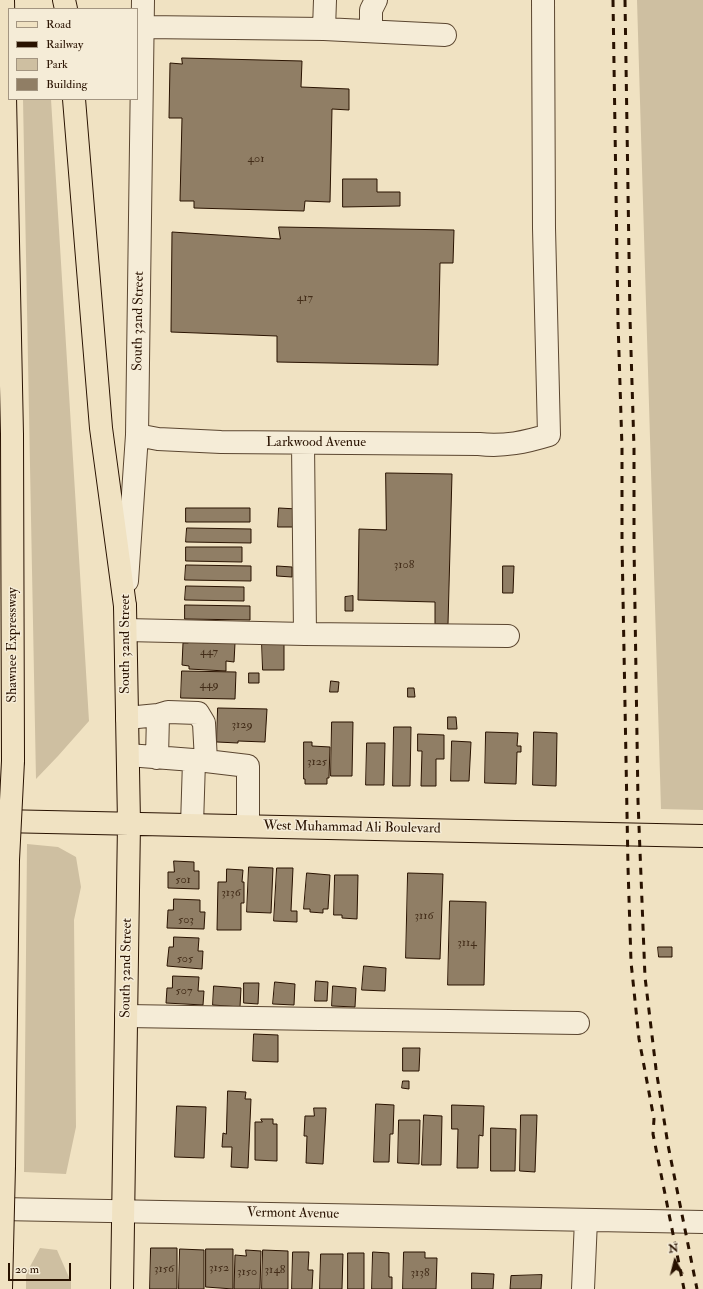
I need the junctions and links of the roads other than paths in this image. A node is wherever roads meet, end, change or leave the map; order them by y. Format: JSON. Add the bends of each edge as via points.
{"nodes":[{"id":1,"x":3,"y":0,"type":"edge"},
{"id":2,"x":144,"y":0,"type":"edge"},
{"id":3,"x":325,"y":0,"type":"edge"},
{"id":4,"x":376,"y":0,"type":"edge"},
{"id":5,"x":543,"y":0,"type":"edge"},
{"id":6,"x":143,"y":27,"type":"junction"},
{"id":7,"x":324,"y":29,"type":"junction"},
{"id":8,"x":371,"y":31,"type":"junction"},
{"id":9,"x":445,"y":35,"type":"dead end"},
{"id":10,"x":74,"y":100,"type":"edge"},
{"id":11,"x":137,"y":435,"type":"junction"},
{"id":12,"x":303,"y":443,"type":"junction"},
{"id":13,"x":125,"y":606,"type":"junction"},
{"id":14,"x":126,"y":630,"type":"junction"},
{"id":15,"x":305,"y":634,"type":"junction"},
{"id":16,"x":508,"y":636,"type":"dead end"},
{"id":17,"x":158,"y":715,"type":"junction"},
{"id":18,"x":127,"y":718,"type":"junction"},
{"id":19,"x":128,"y":755,"type":"junction"},
{"id":20,"x":157,"y":758,"type":"junction"},
{"id":21,"x":200,"y":761,"type":"junction"},
{"id":22,"x":0,"y":821,"type":"edge"},
{"id":23,"x":129,"y":823,"type":"junction"},
{"id":24,"x":192,"y":825,"type":"junction"},
{"id":25,"x":248,"y":826,"type":"junction"},
{"id":26,"x":703,"y":836,"type":"edge"},
{"id":27,"x":126,"y":1016,"type":"junction"},
{"id":28,"x":578,"y":1023,"type":"dead end"},
{"id":29,"x":0,"y":1209,"type":"edge"},
{"id":30,"x":123,"y":1211,"type":"junction"},
{"id":31,"x":586,"y":1220,"type":"junction"},
{"id":32,"x":703,"y":1222,"type":"edge"},
{"id":33,"x":1,"y":1289,"type":"edge"},
{"id":34,"x":122,"y":1289,"type":"edge"},
{"id":35,"x":583,"y":1289,"type":"edge"}],
"edges":[{"from":1,"to":33,"type":"main road","name":"Shawnee Expressway","bridge":true,"via":[[12,434],[13,762],[8,860]]},
{"from":2,"to":6,"type":"street","name":"South 32nd Street"},
{"from":3,"to":7,"type":"street"},
{"from":4,"to":8,"type":"street","via":[[371,10]]},
{"from":5,"to":12,"type":"street","name":"Larkwood Avenue","via":[[544,228],[550,435],[495,446]]},
{"from":6,"to":7,"type":"street"},
{"from":6,"to":11,"type":"street","name":"South 32nd Street"},
{"from":7,"to":8,"type":"street"},
{"from":8,"to":9,"type":"street"},
{"from":10,"to":13,"type":"main road","via":[[101,428]]},
{"from":11,"to":12,"type":"street","name":"Larkwood Avenue","via":[[166,440]]},
{"from":11,"to":13,"type":"street","name":"South 32nd Street"},
{"from":12,"to":15,"type":"street"},
{"from":13,"to":14,"type":"main road","name":"South 32nd Street"},
{"from":14,"to":15,"type":"street"},
{"from":14,"to":18,"type":"main road","name":"South 32nd Street"},
{"from":15,"to":16,"type":"street"},
{"from":17,"to":18,"type":"street"},
{"from":17,"to":20,"type":"street"},
{"from":17,"to":21,"type":"street","via":[[168,712],[198,713],[204,723]]},
{"from":18,"to":19,"type":"main road","name":"South 32nd Street"},
{"from":19,"to":20,"type":"street"},
{"from":19,"to":23,"type":"main road","name":"South 32nd Street"},
{"from":20,"to":21,"type":"street"},
{"from":21,"to":24,"type":"street"},
{"from":21,"to":25,"type":"street","via":[[248,766]]},
{"from":22,"to":23,"type":"main road","name":"West Muhammad Ali Boulevard"},
{"from":23,"to":24,"type":"main road","name":"West Muhammad Ali Boulevard"},
{"from":23,"to":27,"type":"main road","name":"South 32nd Street"},
{"from":24,"to":25,"type":"main road","name":"West Muhammad Ali Boulevard"},
{"from":25,"to":26,"type":"main road","name":"West Muhammad Ali Boulevard"},
{"from":27,"to":28,"type":"street"},
{"from":27,"to":30,"type":"main road","name":"South 32nd Street"},
{"from":29,"to":30,"type":"street","name":"Vermont Avenue"},
{"from":30,"to":31,"type":"street","name":"Vermont Avenue"},
{"from":30,"to":34,"type":"main road","name":"South 32nd Street"},
{"from":31,"to":32,"type":"street","name":"Vermont Avenue"},
{"from":31,"to":35,"type":"street"}]}
